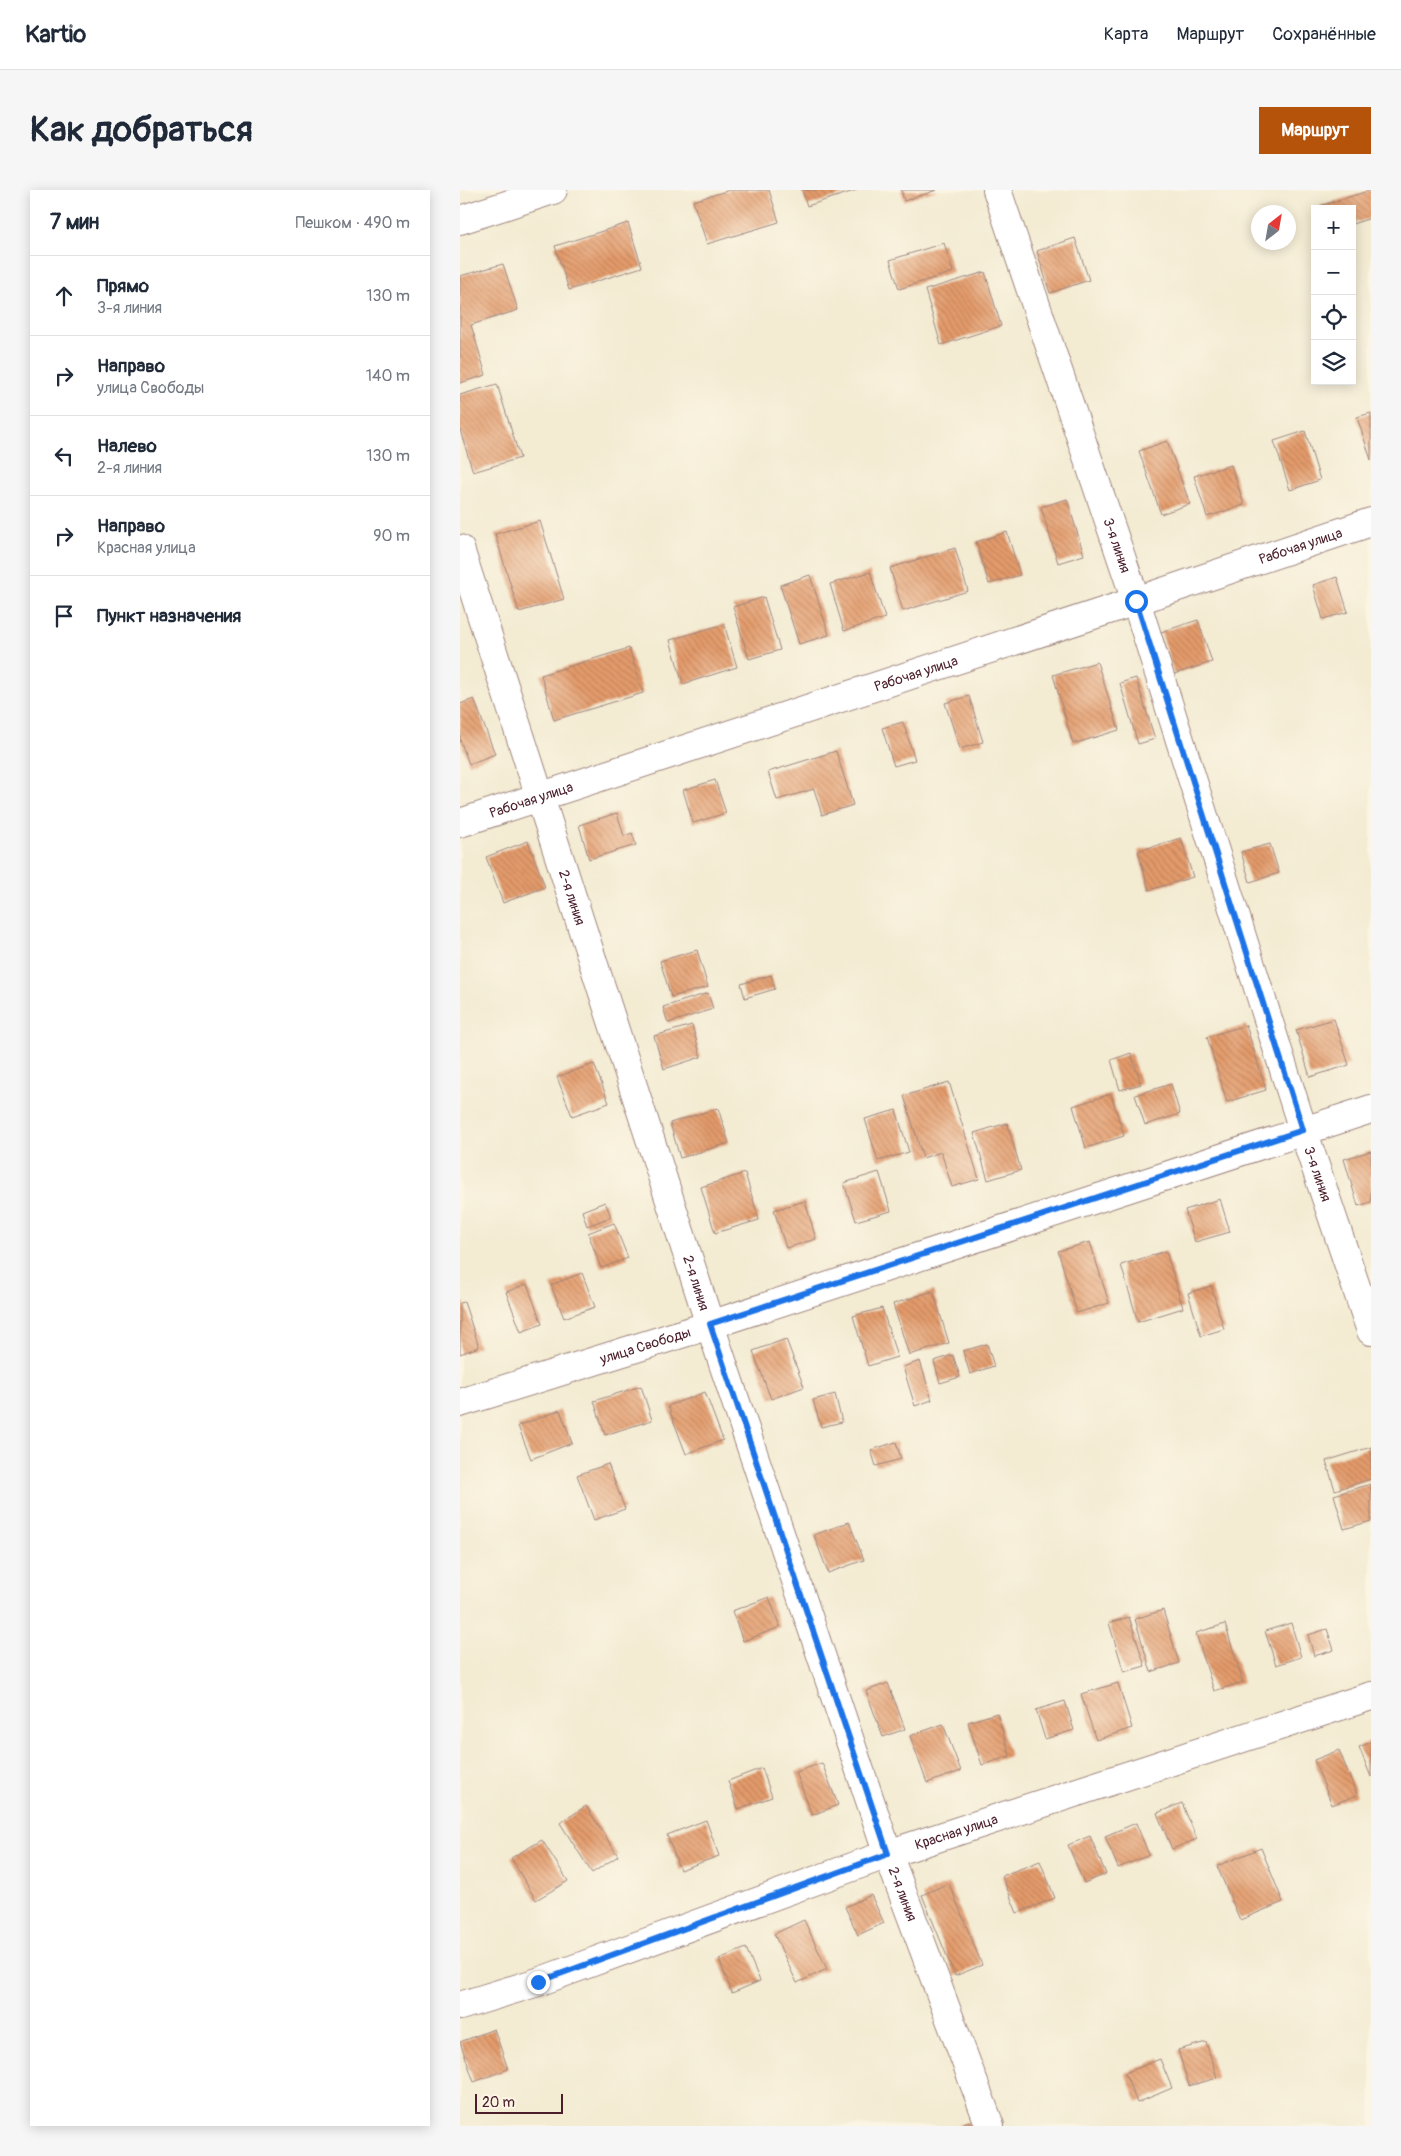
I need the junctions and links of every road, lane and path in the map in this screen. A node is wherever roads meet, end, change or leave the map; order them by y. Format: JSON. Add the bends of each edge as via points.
{"nodes":[{"id":1,"x":553,"y":190,"type":"edge"},
{"id":2,"x":997,"y":190,"type":"edge"},
{"id":3,"x":460,"y":220,"type":"edge"},
{"id":4,"x":1371,"y":522,"type":"edge"},
{"id":5,"x":460,"y":549,"type":"edge"},
{"id":6,"x":1136,"y":601,"type":"junction"},
{"id":7,"x":539,"y":796,"type":"junction"},
{"id":8,"x":460,"y":823,"type":"edge"},
{"id":9,"x":1371,"y":1109,"type":"edge"},
{"id":10,"x":1303,"y":1130,"type":"junction"},
{"id":11,"x":710,"y":1324,"type":"junction"},
{"id":12,"x":1371,"y":1331,"type":"edge"},
{"id":13,"x":460,"y":1402,"type":"edge"},
{"id":14,"x":1371,"y":1696,"type":"edge"},
{"id":15,"x":888,"y":1854,"type":"junction"},
{"id":16,"x":460,"y":2006,"type":"edge"},
{"id":17,"x":990,"y":2126,"type":"edge"}],
"edges":[{"from":1,"to":3,"type":"street"},
{"from":2,"to":6,"type":"street","name":"3-я линия"},
{"from":4,"to":6,"type":"street","name":"Рабочая улица"},
{"from":5,"to":7,"type":"street","name":"2-я линия"},
{"from":6,"to":7,"type":"street","name":"Рабочая улица"},
{"from":6,"to":10,"type":"street","name":"3-я линия"},
{"from":7,"to":8,"type":"street","name":"Рабочая улица"},
{"from":7,"to":11,"type":"street","name":"2-я линия"},
{"from":9,"to":10,"type":"street","name":"улица Свободы"},
{"from":10,"to":11,"type":"street","name":"улица Свободы"},
{"from":10,"to":12,"type":"street","name":"3-я линия"},
{"from":11,"to":13,"type":"street","name":"улица Свободы"},
{"from":11,"to":15,"type":"street","name":"2-я линия"},
{"from":14,"to":15,"type":"street","name":"Красная улица"},
{"from":15,"to":16,"type":"street","name":"Красная улица","via":[[538,1982]]},
{"from":15,"to":17,"type":"street","name":"2-я линия"}]}
